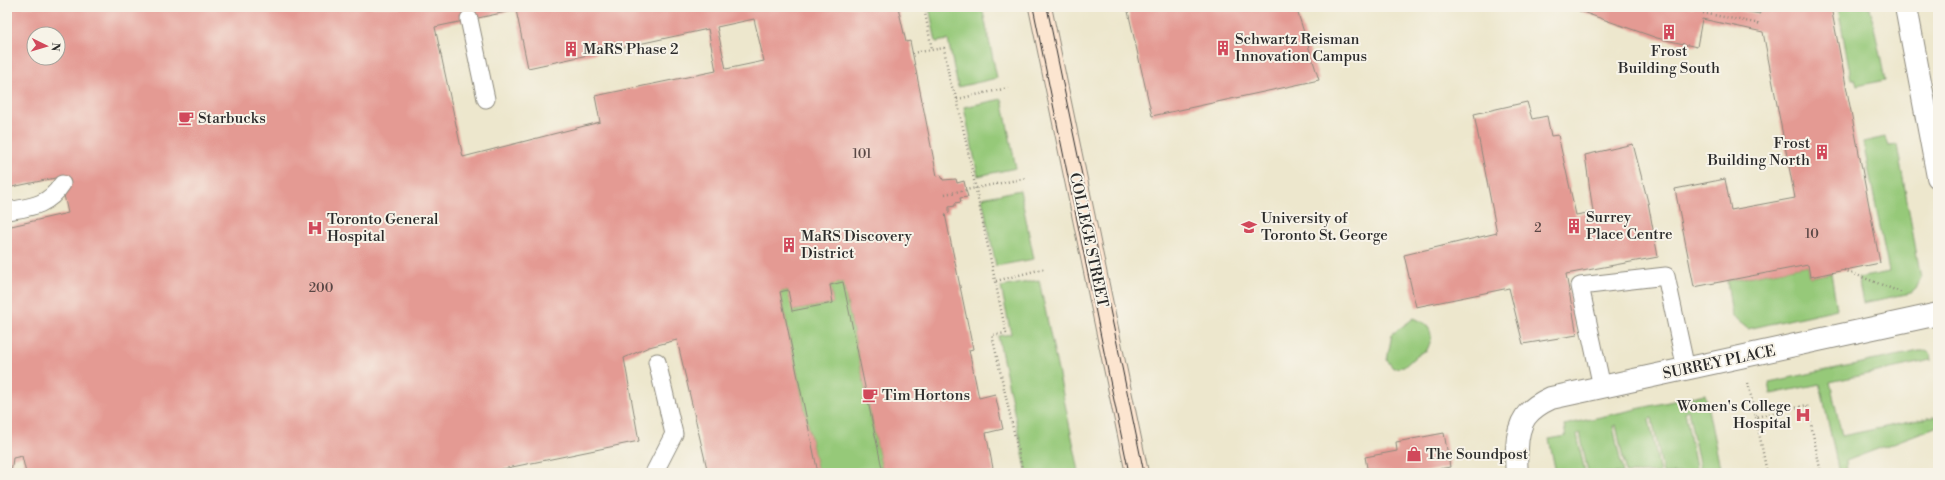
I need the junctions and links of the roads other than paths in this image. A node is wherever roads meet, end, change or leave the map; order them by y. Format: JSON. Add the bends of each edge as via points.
{"nodes":[{"id":1,"x":1040,"y":7,"type":"edge"},
{"id":2,"x":1906,"y":7,"type":"edge"},
{"id":3,"x":469,"y":20,"type":"dead end"},
{"id":4,"x":486,"y":99,"type":"dead end"},
{"id":5,"x":1938,"y":177,"type":"edge"},
{"id":6,"x":62,"y":184,"type":"dead end"},
{"id":7,"x":7,"y":211,"type":"edge"},
{"id":8,"x":1938,"y":314,"type":"edge"},
{"id":9,"x":657,"y":362,"type":"dead end"},
{"id":10,"x":1686,"y":369,"type":"junction"},
{"id":11,"x":1602,"y":387,"type":"junction"},
{"id":12,"x":654,"y":473,"type":"edge"},
{"id":13,"x":1137,"y":473,"type":"edge"},
{"id":14,"x":1517,"y":473,"type":"edge"}],
"edges":[{"from":1,"to":13,"type":"main road","name":"COLLEGE STREET"},
{"from":2,"to":5,"type":"street"},
{"from":3,"to":4,"type":"lane"},
{"from":6,"to":7,"type":"lane","via":[[55,195],[37,205]]},
{"from":8,"to":10,"type":"street","name":"SURREY PLACE"},
{"from":9,"to":12,"type":"lane","via":[[674,434]]},
{"from":10,"to":11,"type":"street","name":"SURREY PLACE"},
{"from":10,"to":11,"type":"lane","via":[[1666,276],[1580,286]]},
{"from":11,"to":14,"type":"street","name":"SURREY PLACE","via":[[1551,398],[1538,404],[1527,415],[1518,436]]}]}
